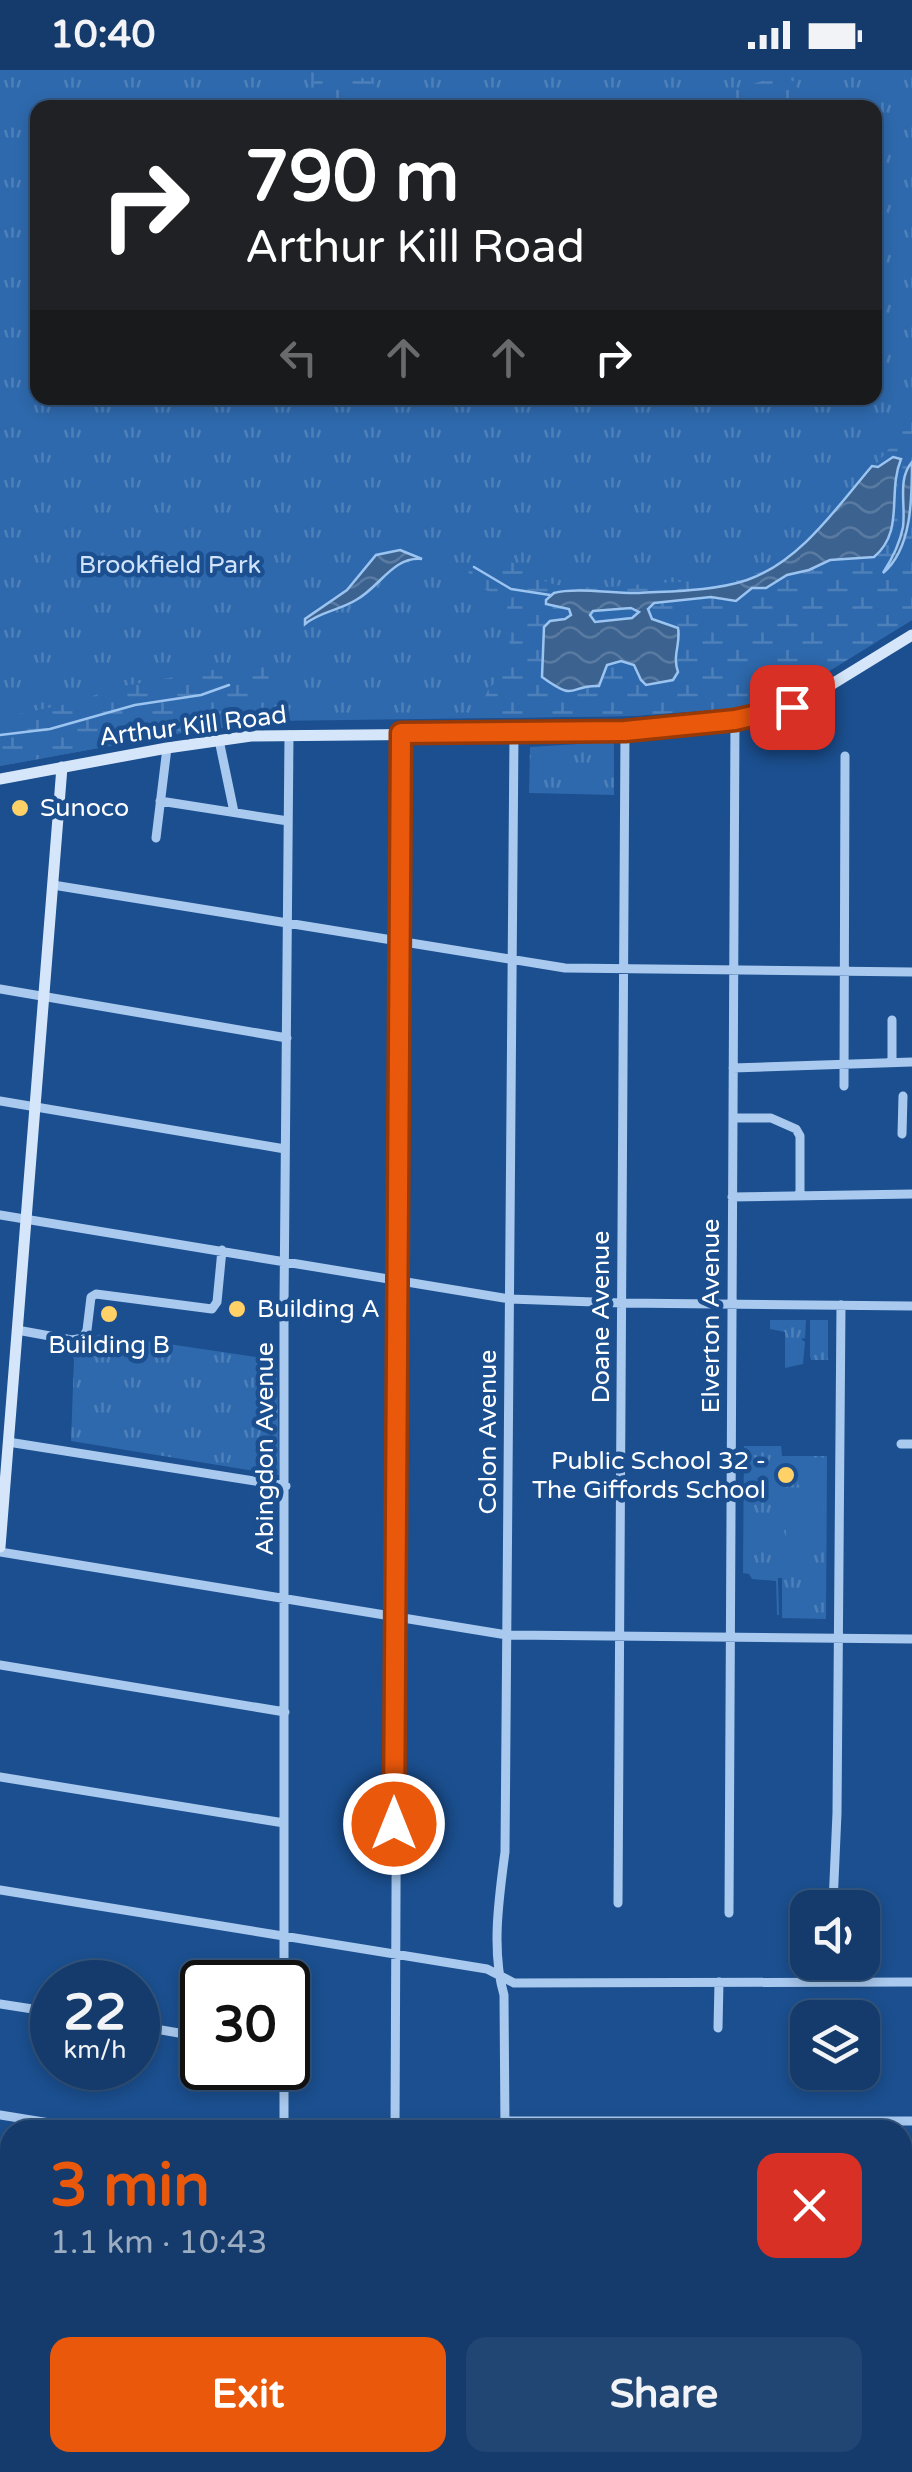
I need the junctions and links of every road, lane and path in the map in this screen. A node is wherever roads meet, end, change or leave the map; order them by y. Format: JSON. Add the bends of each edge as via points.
{"nodes":[{"id":1,"x":912,"y":635,"type":"edge"},
{"id":2,"x":735,"y":720,"type":"junction"},
{"id":3,"x":625,"y":731,"type":"junction"},
{"id":4,"x":401,"y":733,"type":"junction"},
{"id":5,"x":514,"y":733,"type":"junction"},
{"id":6,"x":289,"y":735,"type":"junction"},
{"id":7,"x":219,"y":740,"type":"junction"},
{"id":8,"x":167,"y":748,"type":"junction"},
{"id":9,"x":845,"y":756,"type":"dead end"},
{"id":10,"x":62,"y":766,"type":"junction"},
{"id":11,"x":0,"y":779,"type":"edge"},
{"id":12,"x":160,"y":800,"type":"junction"},
{"id":13,"x":234,"y":812,"type":"junction"},
{"id":14,"x":288,"y":821,"type":"junction"},
{"id":15,"x":156,"y":838,"type":"dead end"},
{"id":16,"x":53,"y":885,"type":"junction"},
{"id":17,"x":288,"y":922,"type":"junction"},
{"id":18,"x":401,"y":942,"type":"junction"},
{"id":19,"x":513,"y":961,"type":"junction"},
{"id":20,"x":623,"y":970,"type":"junction"},
{"id":21,"x":735,"y":970,"type":"junction"},
{"id":22,"x":843,"y":972,"type":"junction"},
{"id":23,"x":912,"y":972,"type":"edge"},
{"id":24,"x":0,"y":989,"type":"edge"},
{"id":25,"x":42,"y":996,"type":"junction"},
{"id":26,"x":892,"y":1020,"type":"dead end"},
{"id":27,"x":287,"y":1038,"type":"junction"},
{"id":28,"x":892,"y":1062,"type":"junction"},
{"id":29,"x":912,"y":1062,"type":"edge"},
{"id":30,"x":844,"y":1064,"type":"junction"},
{"id":31,"x":733,"y":1068,"type":"junction"},
{"id":32,"x":844,"y":1086,"type":"dead end"},
{"id":33,"x":903,"y":1096,"type":"dead end"},
{"id":34,"x":0,"y":1101,"type":"edge"},
{"id":35,"x":34,"y":1107,"type":"junction"},
{"id":36,"x":907,"y":1116,"type":"edge"},
{"id":37,"x":732,"y":1118,"type":"junction"},
{"id":38,"x":902,"y":1134,"type":"dead end"},
{"id":39,"x":285,"y":1148,"type":"junction"},
{"id":40,"x":800,"y":1194,"type":"junction"},
{"id":41,"x":912,"y":1194,"type":"edge"},
{"id":42,"x":732,"y":1197,"type":"junction"},
{"id":43,"x":0,"y":1215,"type":"edge"},
{"id":44,"x":26,"y":1219,"type":"junction"},
{"id":45,"x":222,"y":1250,"type":"junction"},
{"id":46,"x":284,"y":1260,"type":"junction"},
{"id":47,"x":398,"y":1279,"type":"junction"},
{"id":48,"x":510,"y":1298,"type":"junction"},
{"id":49,"x":622,"y":1303,"type":"junction"},
{"id":50,"x":731,"y":1304,"type":"junction"},
{"id":51,"x":841,"y":1305,"type":"junction"},
{"id":52,"x":912,"y":1306,"type":"edge"},
{"id":53,"x":17,"y":1330,"type":"junction"},
{"id":54,"x":8,"y":1442,"type":"junction"},
{"id":55,"x":286,"y":1486,"type":"junction"},
{"id":56,"x":0,"y":1550,"type":"edge"},
{"id":57,"x":286,"y":1599,"type":"junction"},
{"id":58,"x":396,"y":1618,"type":"junction"},
{"id":59,"x":507,"y":1635,"type":"junction"},
{"id":60,"x":619,"y":1637,"type":"junction"},
{"id":61,"x":729,"y":1638,"type":"junction"},
{"id":62,"x":839,"y":1638,"type":"junction"},
{"id":63,"x":912,"y":1639,"type":"edge"},
{"id":64,"x":0,"y":1666,"type":"edge"},
{"id":65,"x":285,"y":1712,"type":"junction"},
{"id":66,"x":0,"y":1777,"type":"edge"},
{"id":67,"x":284,"y":1824,"type":"junction"},
{"id":68,"x":0,"y":1890,"type":"edge"},
{"id":69,"x":833,"y":1890,"type":"edge"},
{"id":70,"x":618,"y":1903,"type":"dead end"},
{"id":71,"x":729,"y":1913,"type":"dead end"},
{"id":72,"x":284,"y":1937,"type":"junction"},
{"id":73,"x":394,"y":1954,"type":"junction"},
{"id":74,"x":284,"y":1960,"type":"edge"},
{"id":75,"x":499,"y":1975,"type":"junction"},
{"id":76,"x":719,"y":1982,"type":"junction"},
{"id":77,"x":912,"y":1982,"type":"edge"},
{"id":78,"x":0,"y":2004,"type":"edge"},
{"id":79,"x":30,"y":2009,"type":"edge"},
{"id":80,"x":718,"y":2028,"type":"dead end"},
{"id":81,"x":284,"y":2090,"type":"edge"},
{"id":82,"x":0,"y":2115,"type":"edge"},
{"id":83,"x":31,"y":2120,"type":"edge"},
{"id":84,"x":284,"y":2120,"type":"edge"},
{"id":85,"x":395,"y":2120,"type":"edge"},
{"id":86,"x":505,"y":2120,"type":"edge"}],
"edges":[{"from":1,"to":2,"type":"street","name":"Arthur Kill Road","via":[[803,702]]},
{"from":2,"to":3,"type":"street","name":"Arthur Kill Road"},
{"from":2,"to":21,"type":"street","name":"Elverton Avenue"},
{"from":3,"to":5,"type":"street","name":"Arthur Kill Road"},
{"from":3,"to":20,"type":"street","name":"Doane Avenue"},
{"from":4,"to":5,"type":"street","name":"Arthur Kill Road"},
{"from":4,"to":6,"type":"street","name":"Arthur Kill Road"},
{"from":4,"to":18,"type":"street"},
{"from":5,"to":19,"type":"street","name":"Colon Avenue"},
{"from":6,"to":7,"type":"street","name":"Arthur Kill Road"},
{"from":6,"to":14,"type":"street","name":"Abingdon Avenue"},
{"from":7,"to":8,"type":"street","name":"Arthur Kill Road"},
{"from":7,"to":13,"type":"street"},
{"from":8,"to":10,"type":"street","name":"Arthur Kill Road"},
{"from":8,"to":12,"type":"street"},
{"from":9,"to":22,"type":"street"},
{"from":10,"to":11,"type":"street","name":"Arthur Kill Road"},
{"from":10,"to":16,"type":"street"},
{"from":12,"to":13,"type":"street"},
{"from":12,"to":15,"type":"street"},
{"from":13,"to":14,"type":"street"},
{"from":14,"to":17,"type":"street","name":"Abingdon Avenue"},
{"from":16,"to":17,"type":"street"},
{"from":16,"to":25,"type":"street"},
{"from":17,"to":18,"type":"street"},
{"from":17,"to":27,"type":"street","name":"Abingdon Avenue"},
{"from":18,"to":19,"type":"street"},
{"from":18,"to":47,"type":"street"},
{"from":19,"to":20,"type":"street"},
{"from":19,"to":48,"type":"street","name":"Colon Avenue"},
{"from":20,"to":21,"type":"street"},
{"from":20,"to":49,"type":"street","name":"Doane Avenue"},
{"from":21,"to":22,"type":"street"},
{"from":21,"to":31,"type":"street","name":"Elverton Avenue"},
{"from":22,"to":23,"type":"street"},
{"from":22,"to":30,"type":"street"},
{"from":24,"to":25,"type":"street"},
{"from":25,"to":27,"type":"street"},
{"from":25,"to":35,"type":"street"},
{"from":26,"to":28,"type":"street"},
{"from":27,"to":39,"type":"street","name":"Abingdon Avenue"},
{"from":28,"to":29,"type":"street"},
{"from":28,"to":30,"type":"street"},
{"from":30,"to":31,"type":"street"},
{"from":30,"to":32,"type":"street"},
{"from":31,"to":37,"type":"street","name":"Elverton Avenue"},
{"from":33,"to":36,"type":"street"},
{"from":34,"to":35,"type":"street"},
{"from":35,"to":39,"type":"street"},
{"from":35,"to":44,"type":"street"},
{"from":36,"to":38,"type":"street"},
{"from":37,"to":40,"type":"street","via":[[771,1118],[796,1129]]},
{"from":37,"to":42,"type":"street","name":"Elverton Avenue"},
{"from":39,"to":46,"type":"street","name":"Abingdon Avenue"},
{"from":40,"to":41,"type":"street"},
{"from":40,"to":42,"type":"street"},
{"from":42,"to":50,"type":"street","name":"Elverton Avenue"},
{"from":43,"to":44,"type":"street"},
{"from":44,"to":45,"type":"street"},
{"from":44,"to":53,"type":"street"},
{"from":45,"to":46,"type":"street"},
{"from":45,"to":53,"type":"street","via":[[214,1308],[96,1294],[82,1338]]},
{"from":46,"to":47,"type":"street"},
{"from":46,"to":55,"type":"street","name":"Abingdon Avenue"},
{"from":47,"to":48,"type":"street"},
{"from":47,"to":58,"type":"street"},
{"from":48,"to":49,"type":"street"},
{"from":48,"to":59,"type":"street","name":"Colon Avenue"},
{"from":49,"to":50,"type":"street"},
{"from":49,"to":60,"type":"street","name":"Doane Avenue"},
{"from":50,"to":51,"type":"street"},
{"from":50,"to":61,"type":"street","name":"Elverton Avenue"},
{"from":51,"to":52,"type":"street"},
{"from":51,"to":62,"type":"street"},
{"from":53,"to":54,"type":"street"},
{"from":54,"to":55,"type":"street"},
{"from":54,"to":56,"type":"street"},
{"from":55,"to":57,"type":"street","name":"Abingdon Avenue"},
{"from":56,"to":57,"type":"street"},
{"from":57,"to":58,"type":"street"},
{"from":57,"to":65,"type":"street","name":"Abingdon Avenue"},
{"from":58,"to":59,"type":"street"},
{"from":58,"to":73,"type":"street"},
{"from":59,"to":60,"type":"street"},
{"from":59,"to":75,"type":"street","name":"Colon Avenue"},
{"from":60,"to":61,"type":"street"},
{"from":60,"to":70,"type":"street","name":"Doane Avenue"},
{"from":61,"to":62,"type":"street"},
{"from":61,"to":71,"type":"street","name":"Elverton Avenue"},
{"from":62,"to":63,"type":"street"},
{"from":62,"to":69,"type":"street"},
{"from":64,"to":65,"type":"street"},
{"from":65,"to":67,"type":"street","name":"Abingdon Avenue"},
{"from":66,"to":67,"type":"street"},
{"from":67,"to":72,"type":"street","name":"Abingdon Avenue"},
{"from":68,"to":72,"type":"street"},
{"from":72,"to":73,"type":"street"},
{"from":72,"to":74,"type":"street","name":"Abingdon Avenue"},
{"from":73,"to":75,"type":"street"},
{"from":73,"to":85,"type":"street"},
{"from":75,"to":76,"type":"street","via":[[514,1983]]},
{"from":75,"to":86,"type":"street","name":"Colon Avenue"},
{"from":76,"to":77,"type":"street"},
{"from":76,"to":80,"type":"street"},
{"from":78,"to":79,"type":"street"},
{"from":81,"to":84,"type":"street"},
{"from":82,"to":83,"type":"street"}]}
